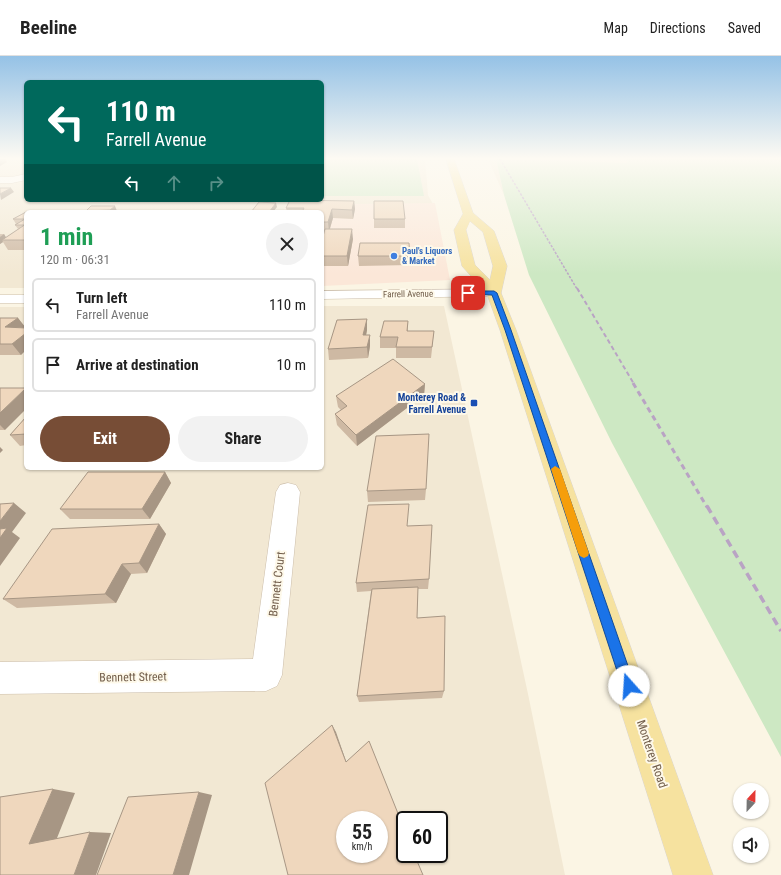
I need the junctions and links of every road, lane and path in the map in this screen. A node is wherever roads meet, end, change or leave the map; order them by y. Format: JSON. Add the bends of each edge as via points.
{"nodes":[{"id":1,"x":463,"y":197,"type":"edge"},
{"id":2,"x":468,"y":214,"type":"junction"},
{"id":3,"x":494,"y":293,"type":"junction"},
{"id":4,"x":324,"y":295,"type":"edge"},
{"id":5,"x":0,"y":299,"type":"edge"},
{"id":6,"x":24,"y":299,"type":"edge"},
{"id":7,"x":288,"y":492,"type":"dead end"},
{"id":8,"x":266,"y":675,"type":"joint"},
{"id":9,"x":0,"y":678,"type":"edge"},
{"id":10,"x":693,"y":875,"type":"edge"}],
"edges":[{"from":1,"to":2,"type":"main road"},
{"from":2,"to":3,"type":"main road","via":[[488,231],[500,266]]},
{"from":2,"to":3,"type":"main road","name":"Monterey Road","via":[[460,230],[469,266]]},
{"from":3,"to":4,"type":"street","name":"Farrell Avenue"},
{"from":3,"to":10,"type":"main road","name":"Monterey Road"},
{"from":5,"to":6,"type":"street"},
{"from":7,"to":8,"type":"street","name":"Bennett Court"},
{"from":8,"to":9,"type":"street","name":"Bennett Street"}]}
